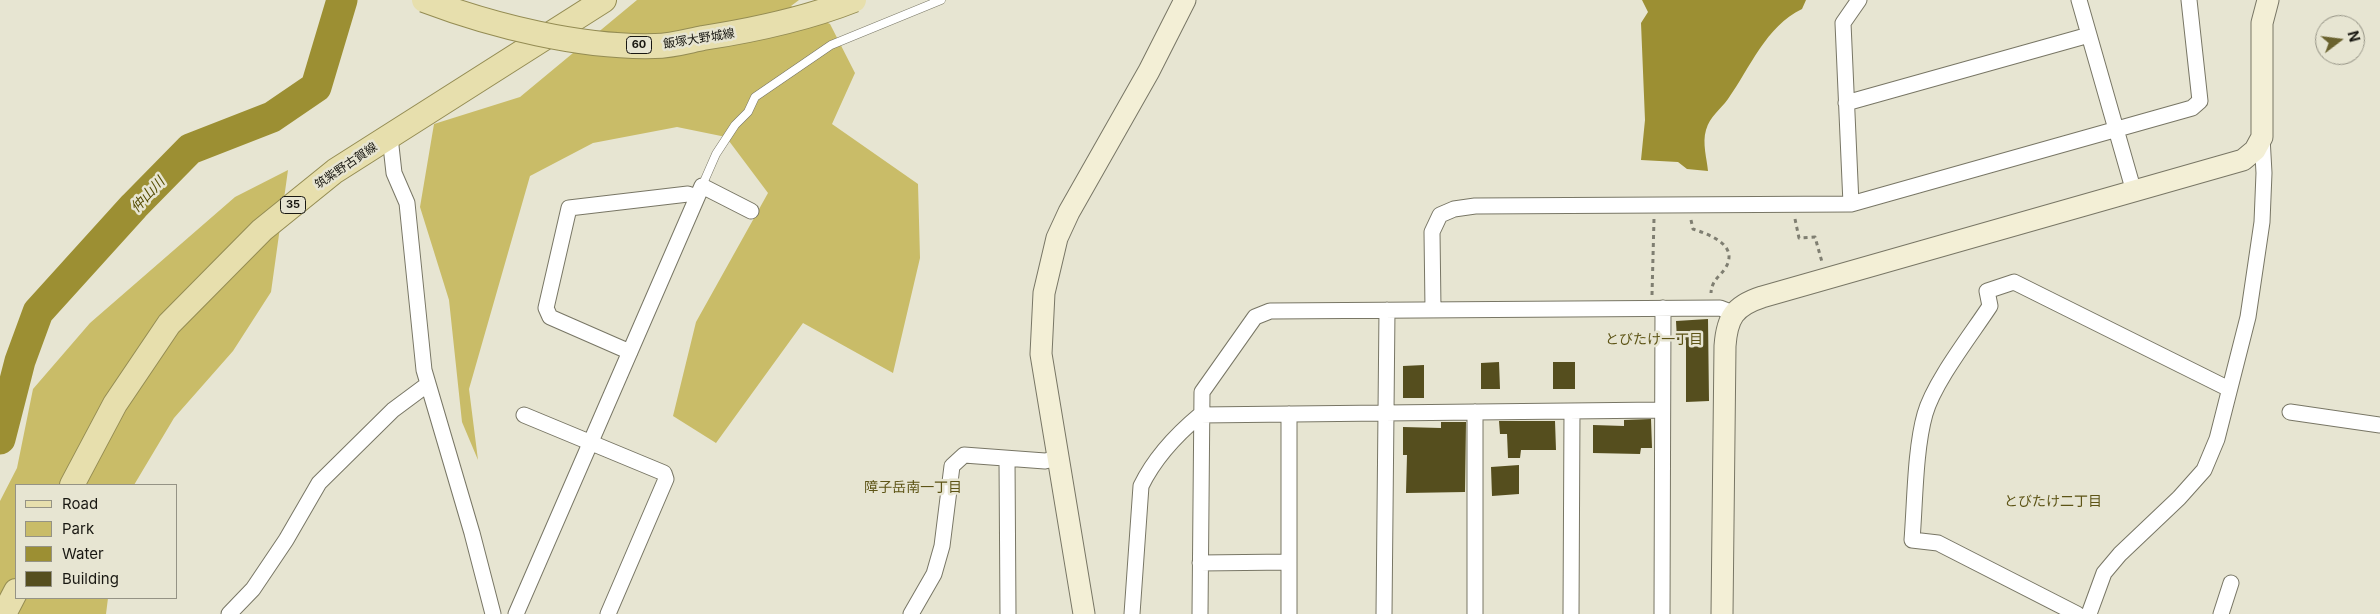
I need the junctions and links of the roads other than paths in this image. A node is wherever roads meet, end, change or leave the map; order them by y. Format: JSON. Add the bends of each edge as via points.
{"nodes":[{"id":1,"x":424,"y":0,"type":"edge"},
{"id":2,"x":604,"y":0,"type":"edge"},
{"id":3,"x":854,"y":0,"type":"edge"},
{"id":4,"x":941,"y":0,"type":"edge"},
{"id":5,"x":1186,"y":0,"type":"edge"},
{"id":6,"x":1859,"y":0,"type":"edge"},
{"id":7,"x":2079,"y":0,"type":"edge"},
{"id":8,"x":2189,"y":0,"type":"edge"},
{"id":9,"x":2268,"y":0,"type":"edge"},
{"id":10,"x":2089,"y":35,"type":"junction"},
{"id":11,"x":1846,"y":103,"type":"junction"},
{"id":12,"x":2117,"y":129,"type":"junction"},
{"id":13,"x":390,"y":137,"type":"junction"},
{"id":14,"x":2262,"y":137,"type":"junction"},
{"id":15,"x":699,"y":192,"type":"junction"},
{"id":16,"x":2134,"y":192,"type":"junction"},
{"id":17,"x":1851,"y":204,"type":"junction"},
{"id":18,"x":751,"y":210,"type":"dead end"},
{"id":19,"x":1657,"y":308,"type":"junction"},
{"id":20,"x":1433,"y":309,"type":"junction"},
{"id":21,"x":1387,"y":310,"type":"junction"},
{"id":22,"x":1733,"y":313,"type":"junction"},
{"id":23,"x":630,"y":352,"type":"junction"},
{"id":24,"x":428,"y":384,"type":"junction"},
{"id":25,"x":2229,"y":389,"type":"junction"},
{"id":26,"x":1661,"y":410,"type":"junction"},
{"id":27,"x":1572,"y":411,"type":"junction"},
{"id":28,"x":1475,"y":412,"type":"junction"},
{"id":29,"x":2290,"y":412,"type":"dead end"},
{"id":30,"x":1384,"y":413,"type":"junction"},
{"id":31,"x":1289,"y":414,"type":"junction"},
{"id":32,"x":524,"y":415,"type":"dead end"},
{"id":33,"x":1200,"y":415,"type":"junction"},
{"id":34,"x":2380,"y":425,"type":"edge"},
{"id":35,"x":590,"y":443,"type":"junction"},
{"id":36,"x":1059,"y":458,"type":"junction"},
{"id":37,"x":1008,"y":459,"type":"junction"},
{"id":38,"x":73,"y":484,"type":"edge"},
{"id":39,"x":1289,"y":562,"type":"junction"},
{"id":40,"x":1200,"y":563,"type":"junction"},
{"id":41,"x":2231,"y":583,"type":"dead end"},
{"id":42,"x":15,"y":593,"type":"edge"},
{"id":43,"x":4,"y":614,"type":"edge"},
{"id":44,"x":229,"y":614,"type":"edge"},
{"id":45,"x":493,"y":614,"type":"edge"},
{"id":46,"x":516,"y":614,"type":"edge"},
{"id":47,"x":608,"y":614,"type":"edge"},
{"id":48,"x":911,"y":614,"type":"edge"},
{"id":49,"x":1008,"y":614,"type":"edge"},
{"id":50,"x":1084,"y":614,"type":"edge"},
{"id":51,"x":1132,"y":614,"type":"edge"},
{"id":52,"x":1200,"y":614,"type":"edge"},
{"id":53,"x":1290,"y":614,"type":"edge"},
{"id":54,"x":1384,"y":614,"type":"edge"},
{"id":55,"x":1475,"y":614,"type":"edge"},
{"id":56,"x":1570,"y":614,"type":"edge"},
{"id":57,"x":1662,"y":614,"type":"edge"},
{"id":58,"x":1722,"y":614,"type":"edge"},
{"id":59,"x":2077,"y":614,"type":"edge"},
{"id":60,"x":2090,"y":614,"type":"edge"},
{"id":61,"x":2221,"y":614,"type":"edge"}],
"edges":[{"from":1,"to":3,"type":"main road","name":"飯塚大野城線","number":"60","bridge":true,"via":[[473,18],[586,42],[655,46],[755,30]]},
{"from":2,"to":13,"type":"main road","name":"筑紫野古賀線","number":"35"},
{"from":4,"to":15,"type":"lane","via":[[831,44],[755,97],[748,112],[716,154]]},
{"from":5,"to":36,"type":"street","via":[[1069,212],[1050,262],[1044,293],[1041,354]]},
{"from":6,"to":11,"type":"street","via":[[1843,24]]},
{"from":7,"to":10,"type":"street"},
{"from":8,"to":12,"type":"street","via":[[2200,101],[2192,108]]},
{"from":9,"to":14,"type":"street","via":[[2262,22]]},
{"from":10,"to":11,"type":"street"},
{"from":10,"to":12,"type":"street"},
{"from":11,"to":17,"type":"street"},
{"from":12,"to":16,"type":"street"},
{"from":12,"to":17,"type":"street"},
{"from":13,"to":24,"type":"street","via":[[394,173],[407,204]]},
{"from":13,"to":38,"type":"main road","name":"筑紫野古賀線","number":"35","via":[[335,171],[262,230],[169,324],[115,404]]},
{"from":14,"to":16,"type":"street","via":[[2255,150],[2243,160]]},
{"from":14,"to":25,"type":"street","via":[[2262,222],[2248,318]]},
{"from":15,"to":18,"type":"street"},
{"from":15,"to":23,"type":"street"},
{"from":15,"to":23,"type":"street","via":[[569,208],[546,308],[550,317]]},
{"from":16,"to":22,"type":"street","via":[[1751,300]]},
{"from":17,"to":20,"type":"street","via":[[1475,206],[1454,209],[1440,215],[1432,232]]},
{"from":19,"to":20,"type":"street"},
{"from":19,"to":22,"type":"street","via":[[1720,308]]},
{"from":19,"to":26,"type":"street"},
{"from":20,"to":21,"type":"street"},
{"from":21,"to":30,"type":"street"},
{"from":21,"to":33,"type":"street","via":[[1270,312],[1255,317],[1202,392]]},
{"from":22,"to":58,"type":"street","via":[[1726,328],[1725,346]]},
{"from":23,"to":35,"type":"street"},
{"from":24,"to":44,"type":"street","via":[[393,410],[319,483],[286,540],[252,589]]},
{"from":24,"to":45,"type":"street"},
{"from":25,"to":59,"type":"street","via":[[2014,282],[1987,291],[1990,306],[1932,394],[1925,414],[1912,540],[1938,543]]},
{"from":25,"to":60,"type":"street","via":[[2218,439],[2204,470],[2109,567]]},
{"from":26,"to":27,"type":"street"},
{"from":26,"to":57,"type":"street"},
{"from":27,"to":28,"type":"street"},
{"from":27,"to":56,"type":"street"},
{"from":28,"to":30,"type":"street"},
{"from":28,"to":55,"type":"street"},
{"from":29,"to":34,"type":"street"},
{"from":30,"to":31,"type":"street"},
{"from":30,"to":54,"type":"street"},
{"from":31,"to":33,"type":"street"},
{"from":31,"to":39,"type":"street"},
{"from":32,"to":35,"type":"street"},
{"from":33,"to":40,"type":"street"},
{"from":33,"to":51,"type":"street","via":[[1167,446],[1141,486]]},
{"from":35,"to":46,"type":"street"},
{"from":35,"to":47,"type":"street","via":[[664,473],[666,479]]},
{"from":36,"to":37,"type":"street","via":[[1046,461]]},
{"from":36,"to":50,"type":"street"},
{"from":37,"to":48,"type":"street","via":[[964,455],[952,466],[942,546],[934,574]]},
{"from":37,"to":49,"type":"street"},
{"from":39,"to":40,"type":"street"},
{"from":39,"to":53,"type":"street"},
{"from":40,"to":52,"type":"street"},
{"from":41,"to":61,"type":"street"},
{"from":42,"to":43,"type":"main road"}]}
